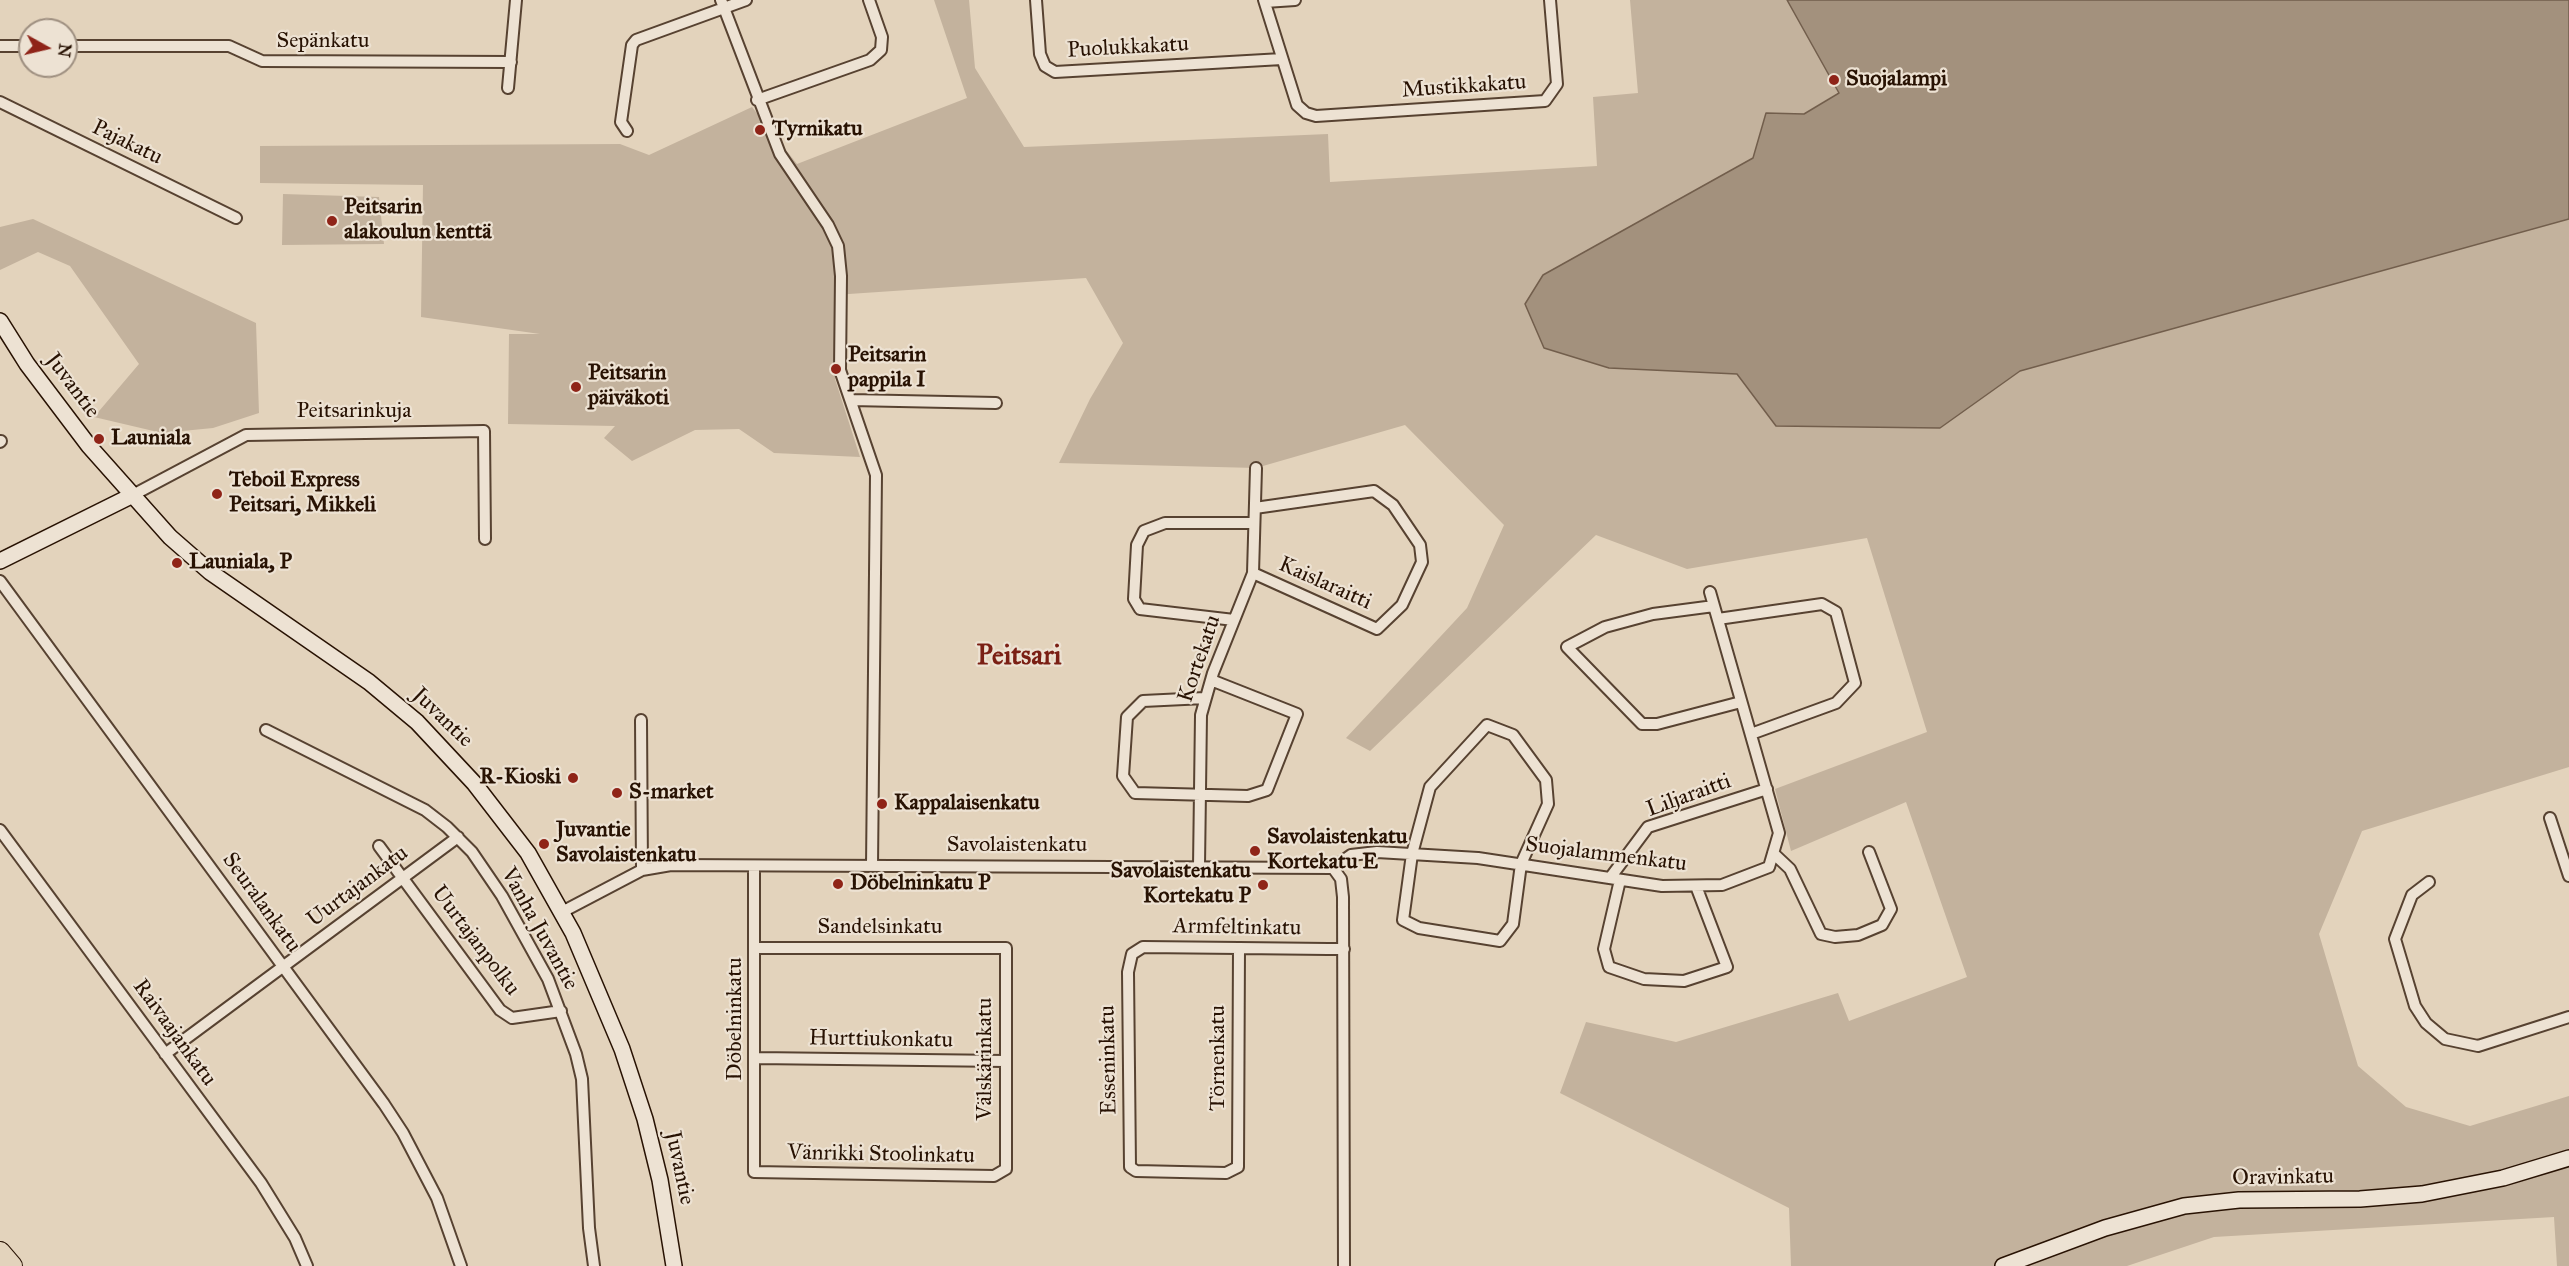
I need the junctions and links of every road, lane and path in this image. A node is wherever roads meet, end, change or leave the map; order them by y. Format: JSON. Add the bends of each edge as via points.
{"nodes":[{"id":1,"x":516,"y":0,"type":"edge"},
{"id":2,"x":746,"y":0,"type":"edge"},
{"id":3,"x":869,"y":0,"type":"edge"},
{"id":4,"x":1036,"y":0,"type":"edge"},
{"id":5,"x":1295,"y":0,"type":"edge"},
{"id":6,"x":1550,"y":0,"type":"edge"},
{"id":7,"x":1264,"y":1,"type":"edge"},
{"id":8,"x":722,"y":4,"type":"edge"},
{"id":9,"x":0,"y":46,"type":"edge"},
{"id":10,"x":18,"y":46,"type":"edge"},
{"id":11,"x":78,"y":46,"type":"edge"},
{"id":12,"x":1282,"y":59,"type":"junction"},
{"id":13,"x":511,"y":62,"type":"junction"},
{"id":14,"x":508,"y":88,"type":"dead end"},
{"id":15,"x":757,"y":100,"type":"junction"},
{"id":16,"x":0,"y":102,"type":"edge"},
{"id":17,"x":627,"y":131,"type":"dead end"},
{"id":18,"x":236,"y":218,"type":"dead end"},
{"id":19,"x":1,"y":324,"type":"edge"},
{"id":20,"x":851,"y":400,"type":"junction"},
{"id":21,"x":996,"y":403,"type":"dead end"},
{"id":22,"x":1256,"y":468,"type":"dead end"},
{"id":23,"x":133,"y":495,"type":"junction"},
{"id":24,"x":1255,"y":508,"type":"junction"},
{"id":25,"x":1254,"y":523,"type":"junction"},
{"id":26,"x":485,"y":539,"type":"dead end"},
{"id":27,"x":0,"y":561,"type":"edge"},
{"id":28,"x":1253,"y":573,"type":"junction"},
{"id":29,"x":0,"y":581,"type":"edge"},
{"id":30,"x":1710,"y":592,"type":"dead end"},
{"id":31,"x":1714,"y":606,"type":"junction"},
{"id":32,"x":1718,"y":619,"type":"junction"},
{"id":33,"x":1234,"y":620,"type":"junction"},
{"id":34,"x":1211,"y":680,"type":"junction"},
{"id":35,"x":1205,"y":698,"type":"junction"},
{"id":36,"x":1742,"y":702,"type":"junction"},
{"id":37,"x":641,"y":720,"type":"dead end"},
{"id":38,"x":266,"y":730,"type":"dead end"},
{"id":39,"x":1751,"y":734,"type":"junction"},
{"id":40,"x":1767,"y":789,"type":"junction"},
{"id":41,"x":1200,"y":796,"type":"junction"},
{"id":42,"x":2550,"y":818,"type":"dead end"},
{"id":43,"x":0,"y":830,"type":"edge"},
{"id":44,"x":458,"y":837,"type":"junction"},
{"id":45,"x":379,"y":846,"type":"dead end"},
{"id":46,"x":1869,"y":852,"type":"dead end"},
{"id":47,"x":1773,"y":853,"type":"junction"},
{"id":48,"x":1412,"y":854,"type":"junction"},
{"id":49,"x":2566,"y":854,"type":"edge"},
{"id":50,"x":1521,"y":864,"type":"junction"},
{"id":51,"x":754,"y":866,"type":"junction"},
{"id":52,"x":872,"y":866,"type":"junction"},
{"id":53,"x":1199,"y":866,"type":"junction"},
{"id":54,"x":1333,"y":868,"type":"junction"},
{"id":55,"x":642,"y":870,"type":"junction"},
{"id":56,"x":2569,"y":876,"type":"edge"},
{"id":57,"x":403,"y":878,"type":"junction"},
{"id":58,"x":1615,"y":879,"type":"junction"},
{"id":59,"x":2429,"y":882,"type":"dead end"},
{"id":60,"x":1696,"y":886,"type":"junction"},
{"id":61,"x":562,"y":912,"type":"junction"},
{"id":62,"x":755,"y":948,"type":"junction"},
{"id":63,"x":1006,"y":948,"type":"joint"},
{"id":64,"x":1239,"y":948,"type":"junction"},
{"id":65,"x":1344,"y":949,"type":"junction"},
{"id":66,"x":1132,"y":954,"type":"joint"},
{"id":67,"x":284,"y":967,"type":"junction"},
{"id":68,"x":561,"y":1011,"type":"junction"},
{"id":69,"x":2569,"y":1017,"type":"edge"},
{"id":70,"x":165,"y":1054,"type":"junction"},
{"id":71,"x":756,"y":1058,"type":"junction"},
{"id":72,"x":1005,"y":1061,"type":"junction"},
{"id":73,"x":2569,"y":1158,"type":"edge"},
{"id":74,"x":1130,"y":1167,"type":"joint"},
{"id":75,"x":1006,"y":1169,"type":"joint"},
{"id":76,"x":754,"y":1172,"type":"joint"},
{"id":77,"x":0,"y":1252,"type":"edge"},
{"id":78,"x":12,"y":1266,"type":"edge"},
{"id":79,"x":307,"y":1266,"type":"edge"},
{"id":80,"x":461,"y":1266,"type":"edge"},
{"id":81,"x":594,"y":1266,"type":"edge"},
{"id":82,"x":674,"y":1266,"type":"edge"},
{"id":83,"x":1344,"y":1266,"type":"edge"},
{"id":84,"x":2003,"y":1266,"type":"edge"}],
"edges":[{"from":1,"to":13,"type":"street"},
{"from":2,"to":8,"type":"street"},
{"from":3,"to":15,"type":"street","via":[[882,37],[881,50],[870,60]]},
{"from":4,"to":12,"type":"street","name":"Puolukkakatu","via":[[1040,54],[1045,66],[1055,72]]},
{"from":5,"to":7,"type":"street"},
{"from":6,"to":12,"type":"street","name":"Mustikkakatu","via":[[1557,84],[1545,101],[1316,116],[1297,105]]},
{"from":7,"to":12,"type":"street"},
{"from":8,"to":15,"type":"street"},
{"from":8,"to":17,"type":"street","via":[[632,45],[621,122]]},
{"from":9,"to":10,"type":"street"},
{"from":11,"to":13,"type":"street","name":"Sepänkatu","via":[[229,46],[262,61]]},
{"from":13,"to":14,"type":"street"},
{"from":15,"to":20,"type":"street","via":[[780,154],[838,246],[840,370]]},
{"from":16,"to":18,"type":"street","name":"Pajakatu"},
{"from":19,"to":23,"type":"main road","name":"Juvantie","via":[[89,446]]},
{"from":20,"to":21,"type":"street"},
{"from":20,"to":52,"type":"street","via":[[876,476]]},
{"from":22,"to":24,"type":"street","name":"Kortekatu"},
{"from":23,"to":26,"type":"street","name":"Peitsarinkuja","via":[[246,435],[484,431]]},
{"from":23,"to":27,"type":"main road"},
{"from":23,"to":61,"type":"main road","name":"Juvantie","via":[[170,537],[210,572],[369,682],[417,722],[474,783],[528,853]]},
{"from":24,"to":25,"type":"street","name":"Kortekatu"},
{"from":24,"to":28,"type":"street","name":"Kaislaraitti","via":[[1374,490],[1393,505],[1404,521],[1420,545],[1422,562],[1402,605],[1377,629]]},
{"from":25,"to":28,"type":"street","name":"Kortekatu"},
{"from":25,"to":33,"type":"street","via":[[1166,523],[1144,531],[1137,545],[1134,599],[1140,609]]},
{"from":28,"to":33,"type":"street","name":"Kortekatu"},
{"from":29,"to":67,"type":"street","name":"Seuralankatu"},
{"from":30,"to":31,"type":"street"},
{"from":31,"to":32,"type":"street"},
{"from":31,"to":36,"type":"street","via":[[1653,614],[1605,627],[1567,646],[1642,724],[1657,724]]},
{"from":32,"to":36,"type":"street"},
{"from":32,"to":39,"type":"street","via":[[1822,604],[1836,612],[1855,683],[1836,704]]},
{"from":33,"to":34,"type":"street","name":"Kortekatu"},
{"from":34,"to":35,"type":"street","name":"Kortekatu"},
{"from":34,"to":41,"type":"street","via":[[1297,714],[1267,790],[1248,796]]},
{"from":35,"to":41,"type":"street","name":"Kortekatu","via":[[1200,715]]},
{"from":35,"to":41,"type":"street","via":[[1143,700],[1127,717],[1123,776],[1134,793]]},
{"from":36,"to":39,"type":"street"},
{"from":37,"to":55,"type":"street"},
{"from":38,"to":44,"type":"street","name":"Vanha Juvantie","via":[[425,810]]},
{"from":39,"to":40,"type":"street"},
{"from":40,"to":47,"type":"street","via":[[1779,833]]},
{"from":40,"to":58,"type":"street","name":"Liljaraitti","via":[[1648,827]]},
{"from":41,"to":53,"type":"street","name":"Kortekatu"},
{"from":42,"to":49,"type":"street"},
{"from":43,"to":70,"type":"street","name":"Raivaajankatu"},
{"from":44,"to":57,"type":"street","name":"Uurtajankatu"},
{"from":44,"to":68,"type":"street","name":"Vanha Juvantie","via":[[502,896],[548,979]]},
{"from":45,"to":57,"type":"street","name":"Uurtajanpolku"},
{"from":46,"to":47,"type":"street","via":[[1891,909],[1882,925],[1858,935],[1834,937],[1821,934],[1790,869]]},
{"from":47,"to":60,"type":"street","name":"Suojalammenkatu","via":[[1768,867],[1722,885]]},
{"from":48,"to":50,"type":"street","name":"Suojalammenkatu"},
{"from":48,"to":50,"type":"street","via":[[1403,920],[1419,928],[1500,941],[1513,924]]},
{"from":48,"to":50,"type":"street","via":[[1430,787],[1487,725],[1513,735],[1546,780],[1548,804]]},
{"from":48,"to":54,"type":"street","name":"Suojalammenkatu","via":[[1351,855]]},
{"from":49,"to":56,"type":"street"},
{"from":50,"to":58,"type":"street","name":"Suojalammenkatu"},
{"from":51,"to":52,"type":"street","name":"Savolaistenkatu"},
{"from":51,"to":55,"type":"street","name":"Savolaistenkatu","via":[[671,865]]},
{"from":51,"to":62,"type":"street","name":"Döbelninkatu"},
{"from":52,"to":53,"type":"street","name":"Savolaistenkatu"},
{"from":53,"to":54,"type":"street","name":"Savolaistenkatu"},
{"from":54,"to":65,"type":"street","via":[[1341,879]]},
{"from":55,"to":61,"type":"street","name":"Savolaistenkatu"},
{"from":57,"to":67,"type":"street","name":"Uurtajankatu"},
{"from":57,"to":68,"type":"street","name":"Uurtajanpolku","via":[[500,1010],[512,1017]]},
{"from":58,"to":60,"type":"street","name":"Suojalammenkatu"},
{"from":58,"to":60,"type":"street","via":[[1604,949],[1609,967],[1644,979],[1684,981],[1727,967]]},
{"from":59,"to":69,"type":"street","via":[[2412,895],[2395,939],[2415,1006],[2426,1023],[2445,1039],[2478,1046]]},
{"from":61,"to":82,"type":"main road","name":"Juvantie","via":[[601,997],[645,1119]]},
{"from":62,"to":63,"type":"street","name":"Sandelsinkatu"},
{"from":62,"to":71,"type":"street","name":"Döbelninkatu"},
{"from":63,"to":72,"type":"street","name":"Välskärinkatu"},
{"from":64,"to":65,"type":"street","name":"Armfeltinkatu"},
{"from":64,"to":66,"type":"street","name":"Armfeltinkatu","via":[[1143,947]]},
{"from":64,"to":74,"type":"street","name":"Törnenkatu","via":[[1238,1167],[1226,1173],[1136,1171]]},
{"from":65,"to":83,"type":"street"},
{"from":66,"to":74,"type":"street","name":"Esseninkatu","via":[[1128,972]]},
{"from":67,"to":70,"type":"street","name":"Uurtajankatu"},
{"from":67,"to":80,"type":"street","name":"Seuralankatu","via":[[403,1133],[437,1198]]},
{"from":68,"to":81,"type":"street","name":"Vanha Juvantie","via":[[582,1079]]},
{"from":70,"to":79,"type":"street","name":"Raivaajankatu","via":[[261,1183],[295,1238]]},
{"from":71,"to":72,"type":"street","name":"Hurttiukonkatu"},
{"from":71,"to":76,"type":"street","name":"Döbelninkatu"},
{"from":72,"to":75,"type":"street","name":"Välskärinkatu"},
{"from":73,"to":84,"type":"main road","name":"Oravinkatu","via":[[2503,1178],[2422,1194],[2239,1200],[2184,1206],[2105,1228]]},
{"from":75,"to":76,"type":"street","name":"Vänrikki Stoolinkatu","via":[[994,1176]]},
{"from":77,"to":78,"type":"highway"}]}
